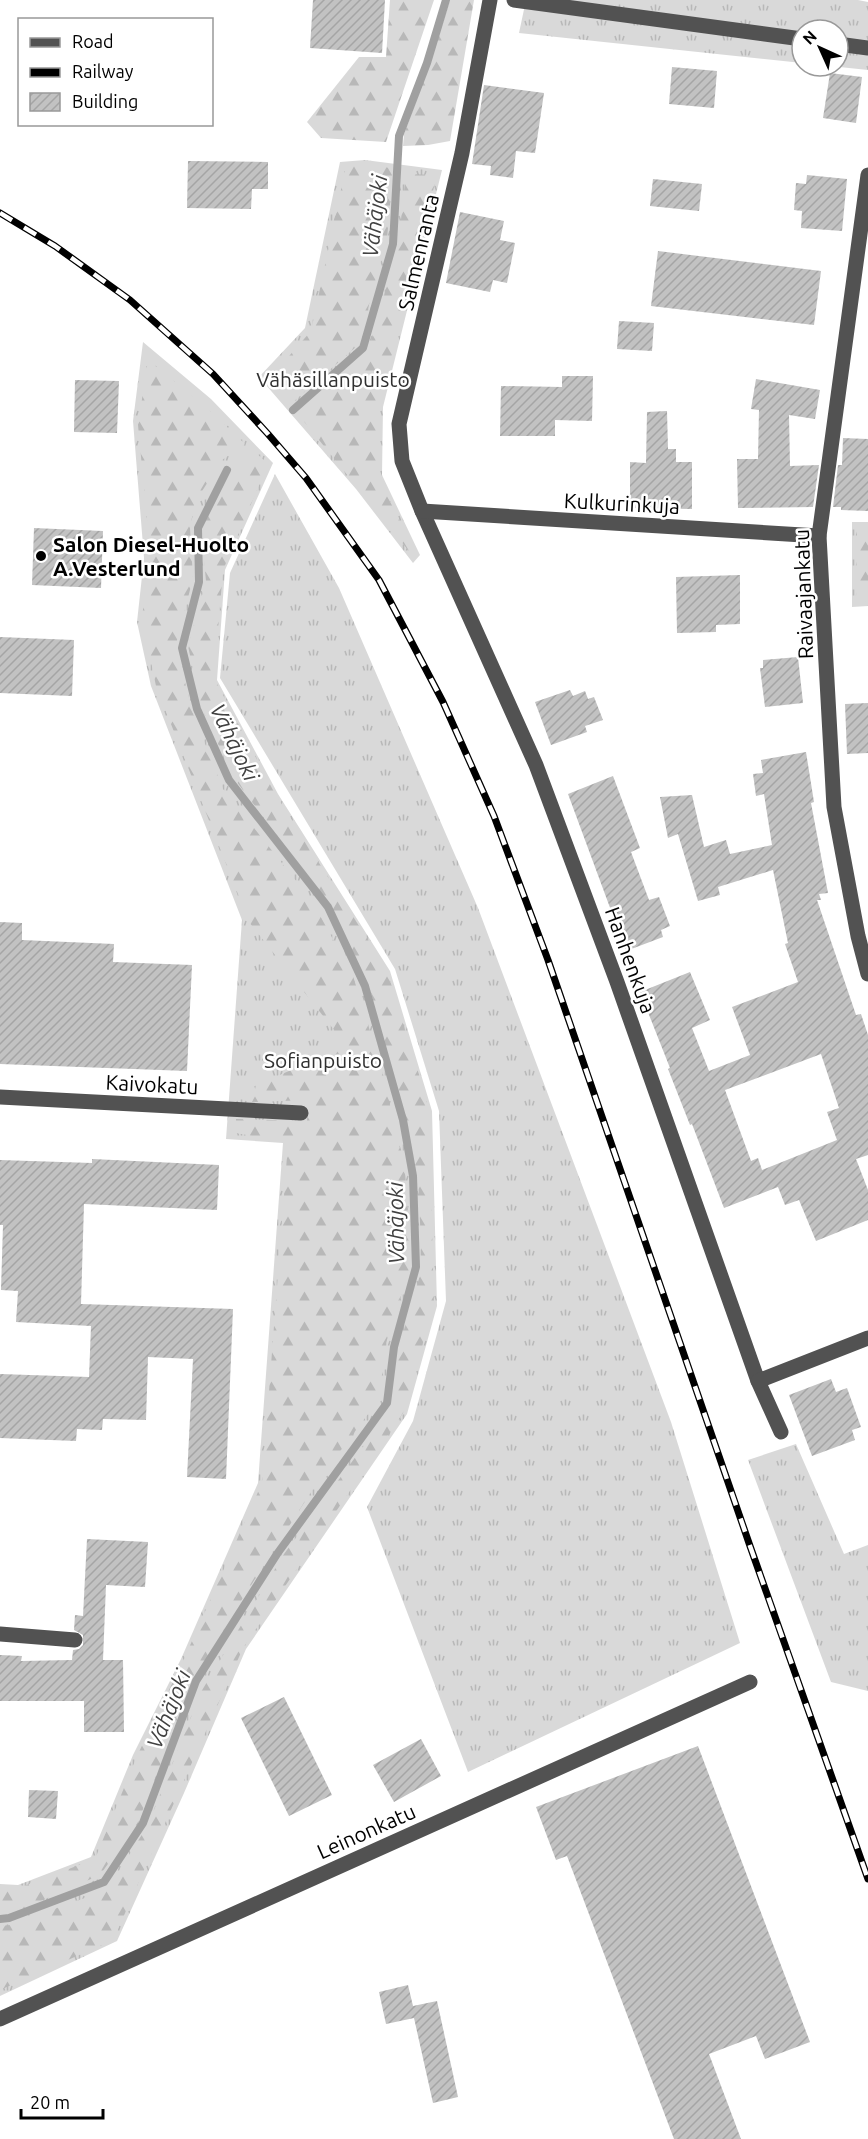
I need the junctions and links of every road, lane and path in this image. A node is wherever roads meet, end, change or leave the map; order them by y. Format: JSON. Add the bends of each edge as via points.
{"nodes":[{"id":1,"x":490,"y":0,"type":"edge"},
{"id":2,"x":514,"y":0,"type":"edge"},
{"id":3,"x":790,"y":37,"type":"edge"},
{"id":4,"x":850,"y":46,"type":"edge"},
{"id":5,"x":868,"y":48,"type":"edge"},
{"id":6,"x":868,"y":175,"type":"edge"},
{"id":7,"x":422,"y":511,"type":"junction"},
{"id":8,"x":819,"y":536,"type":"junction"},
{"id":9,"x":868,"y":974,"type":"edge"},
{"id":10,"x":0,"y":1097,"type":"edge"},
{"id":11,"x":302,"y":1113,"type":"dead end"},
{"id":12,"x":868,"y":1338,"type":"edge"},
{"id":13,"x":758,"y":1381,"type":"junction"},
{"id":14,"x":781,"y":1432,"type":"dead end"},
{"id":15,"x":0,"y":1634,"type":"edge"},
{"id":16,"x":75,"y":1640,"type":"dead end"},
{"id":17,"x":750,"y":1682,"type":"dead end"},
{"id":18,"x":0,"y":2019,"type":"edge"}],
"edges":[{"from":1,"to":7,"type":"street","name":"Salmenranta","via":[[462,153],[399,424],[402,460]]},
{"from":2,"to":3,"type":"street"},
{"from":4,"to":5,"type":"street"},
{"from":6,"to":8,"type":"street","name":"Raivaajankatu"},
{"from":7,"to":8,"type":"street","name":"Kulkurinkuja"},
{"from":7,"to":13,"type":"street","name":"Hanhenkuja","via":[[536,765]]},
{"from":8,"to":9,"type":"street","name":"Raivaajankatu","via":[[834,807]]},
{"from":10,"to":11,"type":"street","name":"Kaivokatu"},
{"from":12,"to":13,"type":"street"},
{"from":13,"to":14,"type":"street","name":"Hanhenkuja"},
{"from":15,"to":16,"type":"street"},
{"from":17,"to":18,"type":"street","name":"Leinonkatu"}]}
